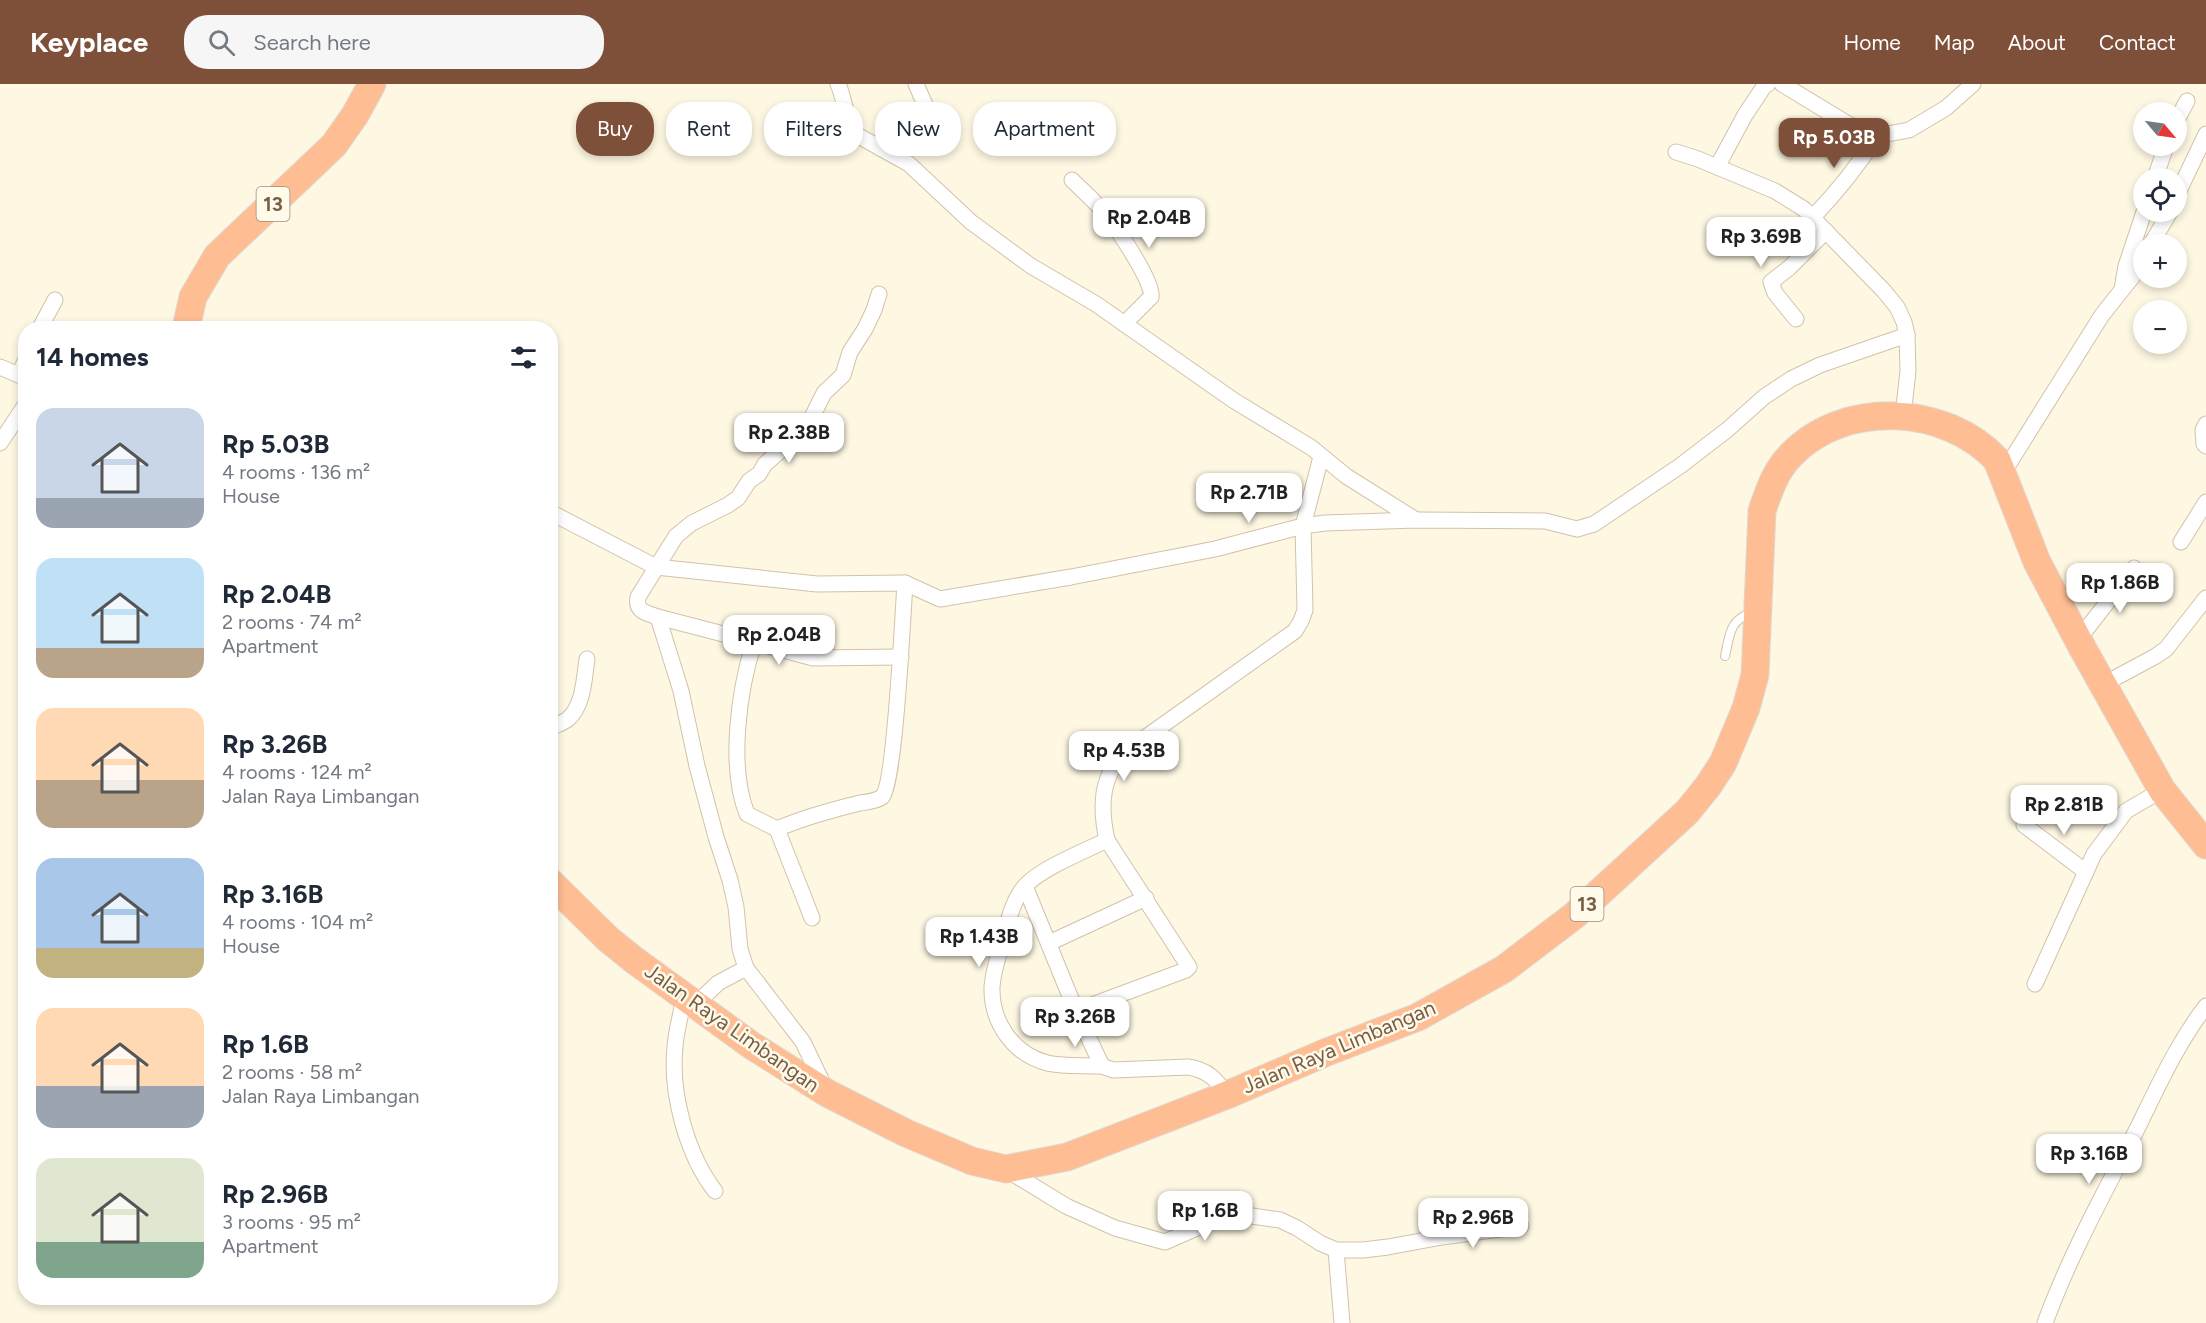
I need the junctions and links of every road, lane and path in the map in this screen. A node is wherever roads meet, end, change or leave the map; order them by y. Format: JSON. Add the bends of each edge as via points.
{"nodes":[{"id":1,"x":372,"y":84,"type":"edge"},
{"id":2,"x":838,"y":84,"type":"edge"},
{"id":3,"x":916,"y":84,"type":"edge"},
{"id":4,"x":1768,"y":84,"type":"edge"},
{"id":5,"x":1782,"y":84,"type":"edge"},
{"id":6,"x":1974,"y":84,"type":"edge"},
{"id":7,"x":924,"y":102,"type":"edge"},
{"id":8,"x":2206,"y":134,"type":"edge"},
{"id":9,"x":1877,"y":136,"type":"junction"},
{"id":10,"x":875,"y":145,"type":"edge"},
{"id":11,"x":1676,"y":152,"type":"dead end"},
{"id":12,"x":894,"y":156,"type":"edge"},
{"id":13,"x":1717,"y":167,"type":"junction"},
{"id":14,"x":2187,"y":174,"type":"edge"},
{"id":15,"x":1072,"y":180,"type":"dead end"},
{"id":16,"x":1813,"y":218,"type":"junction"},
{"id":17,"x":2141,"y":222,"type":"edge"},
{"id":18,"x":1826,"y":231,"type":"junction"},
{"id":19,"x":2133,"y":276,"type":"edge"},
{"id":20,"x":2121,"y":290,"type":"junction"},
{"id":21,"x":879,"y":294,"type":"dead end"},
{"id":22,"x":55,"y":300,"type":"dead end"},
{"id":23,"x":1796,"y":319,"type":"dead end"},
{"id":24,"x":44,"y":321,"type":"edge"},
{"id":25,"x":188,"y":321,"type":"edge"},
{"id":26,"x":1124,"y":324,"type":"junction"},
{"id":27,"x":1907,"y":335,"type":"junction"},
{"id":28,"x":0,"y":367,"type":"edge"},
{"id":29,"x":18,"y":374,"type":"edge"},
{"id":30,"x":18,"y":416,"type":"edge"},
{"id":31,"x":1904,"y":416,"type":"junction"},
{"id":32,"x":2206,"y":424,"type":"edge"},
{"id":33,"x":0,"y":443,"type":"edge"},
{"id":34,"x":2206,"y":446,"type":"edge"},
{"id":35,"x":1321,"y":457,"type":"junction"},
{"id":36,"x":2003,"y":473,"type":"junction"},
{"id":37,"x":2206,"y":502,"type":"edge"},
{"id":38,"x":558,"y":516,"type":"edge"},
{"id":39,"x":1416,"y":520,"type":"junction"},
{"id":40,"x":1303,"y":526,"type":"junction"},
{"id":41,"x":2181,"y":542,"type":"dead end"},
{"id":42,"x":656,"y":567,"type":"junction"},
{"id":43,"x":2134,"y":568,"type":"dead end"},
{"id":44,"x":905,"y":583,"type":"junction"},
{"id":45,"x":2206,"y":598,"type":"edge"},
{"id":46,"x":1759,"y":609,"type":"junction"},
{"id":47,"x":658,"y":617,"type":"junction"},
{"id":48,"x":2078,"y":640,"type":"junction"},
{"id":49,"x":754,"y":642,"type":"junction"},
{"id":50,"x":901,"y":657,"type":"junction"},
{"id":51,"x":1725,"y":657,"type":"dead end"},
{"id":52,"x":586,"y":659,"type":"dead end"},
{"id":53,"x":2102,"y":684,"type":"junction"},
{"id":54,"x":558,"y":724,"type":"edge"},
{"id":55,"x":2162,"y":790,"type":"junction"},
{"id":56,"x":2024,"y":825,"type":"dead end"},
{"id":57,"x":777,"y":829,"type":"junction"},
{"id":58,"x":1107,"y":840,"type":"junction"},
{"id":59,"x":2206,"y":845,"type":"edge"},
{"id":60,"x":2086,"y":872,"type":"junction"},
{"id":61,"x":1025,"y":886,"type":"junction"},
{"id":62,"x":558,"y":890,"type":"edge"},
{"id":63,"x":1146,"y":898,"type":"junction"},
{"id":64,"x":812,"y":918,"type":"dead end"},
{"id":65,"x":1049,"y":943,"type":"junction"},
{"id":66,"x":746,"y":968,"type":"junction"},
{"id":67,"x":2035,"y":984,"type":"dead end"},
{"id":68,"x":690,"y":1001,"type":"junction"},
{"id":69,"x":2206,"y":1006,"type":"edge"},
{"id":70,"x":1076,"y":1011,"type":"junction"},
{"id":71,"x":1102,"y":1066,"type":"junction"},
{"id":72,"x":827,"y":1093,"type":"junction"},
{"id":73,"x":1227,"y":1095,"type":"junction"},
{"id":74,"x":1006,"y":1169,"type":"junction"},
{"id":75,"x":715,"y":1191,"type":"dead end"},
{"id":76,"x":1521,"y":1226,"type":"dead end"},
{"id":77,"x":1336,"y":1250,"type":"junction"},
{"id":78,"x":1342,"y":1323,"type":"edge"},
{"id":79,"x":2044,"y":1323,"type":"edge"}],
"edges":[{"from":1,"to":25,"type":"highway","number":"13","via":[[334,145],[217,256],[193,297]]},
{"from":2,"to":10,"type":"street","via":[[851,128]]},
{"from":3,"to":7,"type":"street"},
{"from":4,"to":13,"type":"street","via":[[1745,115]]},
{"from":5,"to":9,"type":"street","via":[[1848,124]]},
{"from":6,"to":9,"type":"street","via":[[1946,108],[1909,130]]},
{"from":8,"to":14,"type":"street"},
{"from":9,"to":16,"type":"street","via":[[1850,176]]},
{"from":11,"to":13,"type":"street"},
{"from":12,"to":26,"type":"street","via":[[909,164],[971,222],[1031,266]]},
{"from":13,"to":16,"type":"street","via":[[1775,191]]},
{"from":15,"to":26,"type":"street","via":[[1107,216],[1138,263],[1152,293]]},
{"from":16,"to":18,"type":"street"},
{"from":17,"to":20,"type":"street"},
{"from":18,"to":23,"type":"street","via":[[1771,282]]},
{"from":18,"to":27,"type":"street","via":[[1897,307]]},
{"from":19,"to":20,"type":"street"},
{"from":20,"to":36,"type":"street"},
{"from":21,"to":42,"type":"street","via":[[843,375],[824,393],[803,435],[765,464],[738,498],[676,536]]},
{"from":22,"to":24,"type":"street"},
{"from":26,"to":35,"type":"street"},
{"from":27,"to":31,"type":"street"},
{"from":27,"to":39,"type":"street","via":[[1791,379],[1680,466],[1593,524],[1577,529],[1545,521]]},
{"from":28,"to":29,"type":"street"},
{"from":30,"to":33,"type":"street"},
{"from":31,"to":36,"type":"highway","name":"Jalan Raya Limbangan","number":"13","via":[[1938,423],[1969,437],[1997,460]]},
{"from":31,"to":46,"type":"highway","name":"Jalan Raya Limbangan","number":"13","via":[[1838,424],[1806,442],[1779,470],[1762,511]]},
{"from":32,"to":34,"type":"street"},
{"from":35,"to":39,"type":"street"},
{"from":35,"to":40,"type":"street"},
{"from":36,"to":48,"type":"highway","name":"Jalan Raya Limbangan","number":"13","via":[[2037,562]]},
{"from":37,"to":41,"type":"street"},
{"from":38,"to":42,"type":"street"},
{"from":39,"to":40,"type":"street"},
{"from":40,"to":44,"type":"street","via":[[1215,549],[951,597],[940,598]]},
{"from":40,"to":58,"type":"street","via":[[1305,610],[1295,631],[1118,758],[1103,796]]},
{"from":42,"to":44,"type":"street","via":[[817,584]]},
{"from":42,"to":47,"type":"street","via":[[637,604],[640,610]]},
{"from":43,"to":48,"type":"street"},
{"from":44,"to":50,"type":"street"},
{"from":45,"to":53,"type":"street","via":[[2166,649]]},
{"from":46,"to":51,"type":"lane","via":[[1735,621]]},
{"from":46,"to":73,"type":"highway","name":"Jalan Raya Limbangan","number":"13","via":[[1755,675],[1723,763],[1687,812],[1575,915],[1504,969],[1418,1017]]},
{"from":47,"to":49,"type":"street"},
{"from":47,"to":66,"type":"street","via":[[730,880]]},
{"from":48,"to":53,"type":"highway","name":"Jalan Raya Limbangan","number":"13"},
{"from":49,"to":50,"type":"street","via":[[813,658]]},
{"from":49,"to":57,"type":"street","via":[[745,670],[738,734],[742,801],[747,814]]},
{"from":50,"to":57,"type":"street","via":[[891,760],[881,797],[815,814]]},
{"from":52,"to":54,"type":"street","via":[[576,707],[567,720]]},
{"from":53,"to":55,"type":"highway","name":"Jalan Raya Limbangan","number":"13"},
{"from":55,"to":59,"type":"highway","name":"Jalan Raya Limbangan","number":"13"},
{"from":55,"to":60,"type":"street","via":[[2126,810],[2094,854]]},
{"from":56,"to":60,"type":"street"},
{"from":57,"to":64,"type":"street"},
{"from":58,"to":61,"type":"street","via":[[1039,874]]},
{"from":58,"to":63,"type":"street"},
{"from":60,"to":67,"type":"street"},
{"from":61,"to":65,"type":"street"},
{"from":61,"to":71,"type":"street","via":[[1014,903],[992,986],[993,1007],[1001,1028],[1014,1045],[1035,1059]]},
{"from":62,"to":68,"type":"highway","name":"Jalan Raya Limbangan","number":"13","via":[[619,949]]},
{"from":63,"to":65,"type":"street"},
{"from":63,"to":70,"type":"street","via":[[1189,964],[1188,969]]},
{"from":65,"to":70,"type":"street"},
{"from":66,"to":68,"type":"street"},
{"from":66,"to":72,"type":"street","via":[[803,1042]]},
{"from":68,"to":72,"type":"highway","name":"Jalan Raya Limbangan","number":"13"},
{"from":68,"to":75,"type":"street","via":[[675,1046],[676,1093],[698,1165]]},
{"from":69,"to":79,"type":"street","via":[[2169,1064]]},
{"from":70,"to":71,"type":"street"},
{"from":71,"to":73,"type":"street","via":[[1113,1070],[1199,1069],[1216,1080]]},
{"from":72,"to":74,"type":"highway","name":"Jalan Raya Limbangan","number":"13","via":[[941,1148]]},
{"from":73,"to":74,"type":"highway","name":"Jalan Raya Limbangan","number":"13","via":[[1067,1157]]},
{"from":74,"to":77,"type":"street","via":[[1066,1206],[1136,1235],[1165,1242],[1215,1220],[1245,1215],[1280,1220]]},
{"from":76,"to":77,"type":"street","via":[[1380,1248]]},
{"from":77,"to":78,"type":"street"}]}
